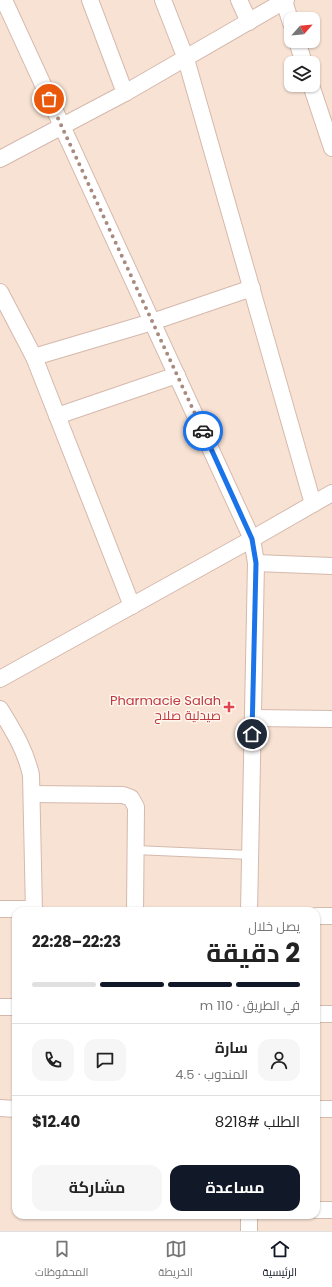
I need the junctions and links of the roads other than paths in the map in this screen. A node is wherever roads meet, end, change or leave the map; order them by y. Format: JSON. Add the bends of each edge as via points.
{"nodes":[{"id":1,"x":4,"y":0,"type":"edge"},
{"id":2,"x":90,"y":0,"type":"edge"},
{"id":3,"x":163,"y":0,"type":"edge"},
{"id":4,"x":239,"y":0,"type":"edge"},
{"id":5,"x":285,"y":1,"type":"edge"},
{"id":6,"x":288,"y":12,"type":"edge"},
{"id":7,"x":249,"y":22,"type":"junction"},
{"id":8,"x":186,"y":59,"type":"junction"},
{"id":9,"x":313,"y":92,"type":"edge"},
{"id":10,"x":125,"y":93,"type":"junction"},
{"id":11,"x":62,"y":127,"type":"junction"},
{"id":12,"x":332,"y":148,"type":"edge"},
{"id":13,"x":1,"y":155,"type":"edge"},
{"id":14,"x":252,"y":288,"type":"junction"},
{"id":15,"x":0,"y":292,"type":"edge"},
{"id":16,"x":152,"y":322,"type":"junction"},
{"id":17,"x":34,"y":356,"type":"junction"},
{"id":18,"x":177,"y":375,"type":"junction"},
{"id":19,"x":57,"y":416,"type":"junction"},
{"id":20,"x":332,"y":493,"type":"edge"},
{"id":21,"x":313,"y":504,"type":"junction"},
{"id":22,"x":252,"y":539,"type":"junction"},
{"id":23,"x":256,"y":563,"type":"junction"},
{"id":24,"x":332,"y":566,"type":"edge"},
{"id":25,"x":132,"y":606,"type":"junction"},
{"id":26,"x":0,"y":679,"type":"edge"},
{"id":27,"x":0,"y":709,"type":"edge"},
{"id":28,"x":253,"y":718,"type":"junction"},
{"id":29,"x":332,"y":719,"type":"edge"},
{"id":30,"x":32,"y":794,"type":"junction"},
{"id":31,"x":135,"y":850,"type":"junction"},
{"id":32,"x":250,"y":855,"type":"junction"},
{"id":33,"x":34,"y":907,"type":"edge"},
{"id":34,"x":135,"y":907,"type":"edge"},
{"id":35,"x":249,"y":907,"type":"edge"},
{"id":36,"x":0,"y":909,"type":"edge"},
{"id":37,"x":12,"y":909,"type":"edge"},
{"id":38,"x":320,"y":916,"type":"edge"},
{"id":39,"x":332,"y":916,"type":"edge"},
{"id":40,"x":0,"y":1007,"type":"edge"},
{"id":41,"x":12,"y":1008,"type":"edge"},
{"id":42,"x":320,"y":1014,"type":"edge"},
{"id":43,"x":332,"y":1014,"type":"edge"},
{"id":44,"x":0,"y":1108,"type":"edge"},
{"id":45,"x":12,"y":1109,"type":"edge"},
{"id":46,"x":320,"y":1109,"type":"edge"},
{"id":47,"x":332,"y":1109,"type":"edge"},
{"id":48,"x":320,"y":1210,"type":"edge"},
{"id":49,"x":332,"y":1210,"type":"edge"},
{"id":50,"x":249,"y":1219,"type":"edge"},
{"id":51,"x":249,"y":1231,"type":"edge"}],
"edges":[{"from":1,"to":11,"type":"street"},
{"from":2,"to":10,"type":"street"},
{"from":3,"to":8,"type":"street"},
{"from":4,"to":7,"type":"street"},
{"from":5,"to":6,"type":"street"},
{"from":5,"to":7,"type":"street"},
{"from":7,"to":8,"type":"street"},
{"from":8,"to":10,"type":"street"},
{"from":8,"to":14,"type":"street"},
{"from":9,"to":12,"type":"street"},
{"from":10,"to":11,"type":"street"},
{"from":11,"to":13,"type":"street"},
{"from":11,"to":16,"type":"street"},
{"from":14,"to":16,"type":"street"},
{"from":14,"to":21,"type":"street"},
{"from":15,"to":17,"type":"street"},
{"from":16,"to":17,"type":"street"},
{"from":16,"to":18,"type":"street"},
{"from":17,"to":19,"type":"street"},
{"from":18,"to":19,"type":"street"},
{"from":18,"to":22,"type":"street"},
{"from":19,"to":25,"type":"street"},
{"from":20,"to":21,"type":"street"},
{"from":21,"to":22,"type":"street"},
{"from":22,"to":23,"type":"street"},
{"from":22,"to":25,"type":"street"},
{"from":23,"to":24,"type":"street"},
{"from":23,"to":28,"type":"street"},
{"from":25,"to":26,"type":"street"},
{"from":27,"to":30,"type":"street","via":[[27,758]]},
{"from":28,"to":29,"type":"street"},
{"from":28,"to":32,"type":"street"},
{"from":30,"to":31,"type":"street","via":[[124,795],[131,798],[136,807]]},
{"from":30,"to":33,"type":"street"},
{"from":31,"to":32,"type":"lane"},
{"from":31,"to":34,"type":"street"},
{"from":32,"to":35,"type":"street"},
{"from":36,"to":37,"type":"street"},
{"from":38,"to":39,"type":"street"},
{"from":40,"to":41,"type":"street"},
{"from":42,"to":43,"type":"street"},
{"from":44,"to":45,"type":"street"},
{"from":46,"to":47,"type":"street"},
{"from":48,"to":49,"type":"street"},
{"from":50,"to":51,"type":"street"}]}
